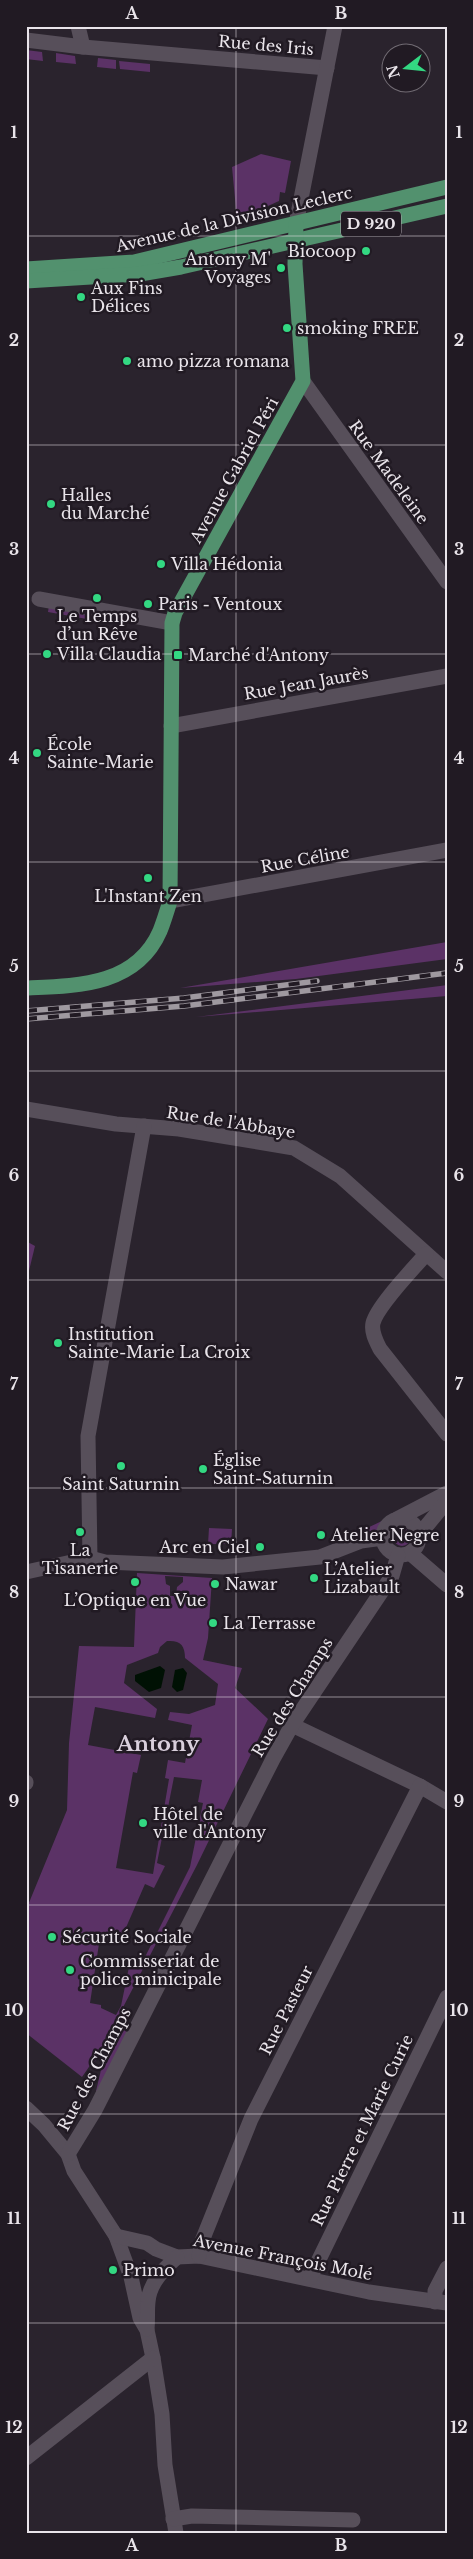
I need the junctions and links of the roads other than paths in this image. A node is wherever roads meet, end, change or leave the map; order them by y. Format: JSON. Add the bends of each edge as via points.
{"nodes":[{"id":1,"x":78,"y":26,"type":"edge"},
{"id":2,"x":335,"y":26,"type":"edge"},
{"id":3,"x":26,"y":40,"type":"edge"},
{"id":4,"x":83,"y":47,"type":"junction"},
{"id":5,"x":327,"y":68,"type":"junction"},
{"id":6,"x":446,"y":191,"type":"edge"},
{"id":7,"x":447,"y":206,"type":"edge"},
{"id":8,"x":296,"y":224,"type":"junction"},
{"id":9,"x":294,"y":242,"type":"junction"},
{"id":10,"x":26,"y":269,"type":"edge"},
{"id":11,"x":26,"y":280,"type":"edge"},
{"id":12,"x":303,"y":381,"type":"junction"},
{"id":13,"x":447,"y":582,"type":"edge"},
{"id":14,"x":39,"y":599,"type":"dead end"},
{"id":15,"x":172,"y":623,"type":"junction"},
{"id":16,"x":447,"y":676,"type":"edge"},
{"id":17,"x":171,"y":726,"type":"junction"},
{"id":18,"x":447,"y":850,"type":"edge"},
{"id":19,"x":170,"y":901,"type":"junction"},
{"id":20,"x":26,"y":988,"type":"edge"},
{"id":21,"x":26,"y":1109,"type":"edge"},
{"id":22,"x":144,"y":1126,"type":"junction"},
{"id":23,"x":426,"y":1254,"type":"junction"},
{"id":24,"x":447,"y":1272,"type":"edge"},
{"id":25,"x":447,"y":1434,"type":"edge"},
{"id":26,"x":447,"y":1493,"type":"edge"},
{"id":27,"x":447,"y":1501,"type":"edge"},
{"id":28,"x":397,"y":1519,"type":"junction"},
{"id":29,"x":419,"y":1535,"type":"junction"},
{"id":30,"x":383,"y":1538,"type":"junction"},
{"id":31,"x":404,"y":1554,"type":"junction"},
{"id":32,"x":90,"y":1558,"type":"junction"},
{"id":33,"x":26,"y":1572,"type":"edge"},
{"id":34,"x":447,"y":1584,"type":"edge"},
{"id":35,"x":292,"y":1725,"type":"junction"},
{"id":36,"x":420,"y":1786,"type":"junction"},
{"id":37,"x":447,"y":1802,"type":"edge"},
{"id":38,"x":447,"y":1997,"type":"edge"},
{"id":39,"x":26,"y":2108,"type":"edge"},
{"id":40,"x":68,"y":2154,"type":"junction"},
{"id":41,"x":116,"y":2236,"type":"junction"},
{"id":42,"x":138,"y":2241,"type":"junction"},
{"id":43,"x":156,"y":2249,"type":"junction"},
{"id":44,"x":178,"y":2256,"type":"junction"},
{"id":45,"x":199,"y":2256,"type":"junction"},
{"id":46,"x":123,"y":2257,"type":"junction"},
{"id":47,"x":447,"y":2268,"type":"edge"},
{"id":48,"x":131,"y":2276,"type":"junction"},
{"id":49,"x":159,"y":2277,"type":"junction"},
{"id":50,"x":310,"y":2278,"type":"junction"},
{"id":51,"x":441,"y":2303,"type":"edge"},
{"id":52,"x":147,"y":2330,"type":"junction"},
{"id":53,"x":153,"y":2358,"type":"junction"},
{"id":54,"x":26,"y":2458,"type":"edge"},
{"id":55,"x":353,"y":2520,"type":"dead end"},
{"id":56,"x":174,"y":2526,"type":"edge"}],
"edges":[{"from":1,"to":4,"type":"street"},
{"from":2,"to":5,"type":"street"},
{"from":3,"to":4,"type":"street","name":"Rue des Iris"},
{"from":4,"to":5,"type":"street","name":"Rue des Iris"},
{"from":5,"to":8,"type":"street"},
{"from":6,"to":8,"type":"main road","name":"Avenue de la Division Leclerc","number":"D 920"},
{"from":7,"to":9,"type":"main road","name":"Avenue de la Division Leclerc","number":"D 920"},
{"from":8,"to":9,"type":"main road"},
{"from":8,"to":10,"type":"main road","name":"Avenue de la Division Leclerc","number":"D 920","via":[[134,262]]},
{"from":9,"to":11,"type":"main road","name":"Avenue de la Division Leclerc","number":"D 920","via":[[140,274]]},
{"from":9,"to":12,"type":"main road"},
{"from":12,"to":13,"type":"street","name":"Rue Madeleine"},
{"from":12,"to":15,"type":"main road","name":"Avenue Gabriel Péri"},
{"from":14,"to":15,"type":"street"},
{"from":15,"to":17,"type":"main road","name":"Avenue Gabriel Péri"},
{"from":16,"to":17,"type":"street","name":"Rue Jean Jaurès"},
{"from":17,"to":19,"type":"main road","name":"Avenue Gabriel Péri"},
{"from":18,"to":19,"type":"street","name":"Rue Céline"},
{"from":19,"to":20,"type":"main road","name":"Avenue Gabriel Péri","via":[[160,932],[134,964],[120,973],[80,986]]},
{"from":21,"to":22,"type":"street","name":"Rue de l'Abbaye"},
{"from":22,"to":23,"type":"street","name":"Rue de l'Abbaye","via":[[294,1148],[340,1176]]},
{"from":22,"to":32,"type":"street","via":[[88,1436]]},
{"from":23,"to":24,"type":"street","name":"Rue de l'Abbaye"},
{"from":23,"to":25,"type":"street","via":[[379,1310],[373,1322],[373,1333],[380,1349]]},
{"from":26,"to":28,"type":"street"},
{"from":27,"to":29,"type":"street"},
{"from":28,"to":29,"type":"street","via":[[412,1522]]},
{"from":28,"to":30,"type":"street","via":[[385,1528]]},
{"from":29,"to":31,"type":"street","via":[[417,1545]]},
{"from":30,"to":31,"type":"street","via":[[388,1549]]},
{"from":30,"to":32,"type":"street","via":[[361,1541],[320,1557],[223,1567],[105,1562]]},
{"from":31,"to":34,"type":"street"},
{"from":31,"to":35,"type":"street","name":"Rue des Champs"},
{"from":32,"to":33,"type":"street"},
{"from":35,"to":36,"type":"street"},
{"from":35,"to":40,"type":"street","name":"Rue des Champs","via":[[96,2110]]},
{"from":36,"to":37,"type":"street"},
{"from":36,"to":45,"type":"street","name":"Rue Pasteur","via":[[251,2119],[202,2241]]},
{"from":38,"to":50,"type":"street","name":"Rue Pierre et Marie Curie"},
{"from":39,"to":40,"type":"street"},
{"from":40,"to":41,"type":"street","via":[[74,2171]]},
{"from":41,"to":42,"type":"street","name":"Avenue François Molé"},
{"from":41,"to":46,"type":"street"},
{"from":42,"to":43,"type":"street","name":"Avenue François Molé"},
{"from":42,"to":46,"type":"street","via":[[126,2250]]},
{"from":43,"to":44,"type":"street","name":"Avenue François Molé"},
{"from":43,"to":49,"type":"street"},
{"from":44,"to":45,"type":"street","name":"Avenue François Molé"},
{"from":44,"to":49,"type":"street"},
{"from":45,"to":50,"type":"street","name":"Avenue François Molé"},
{"from":46,"to":48,"type":"street"},
{"from":47,"to":51,"type":"street","via":[[435,2291]]},
{"from":48,"to":49,"type":"street","via":[[140,2282]]},
{"from":48,"to":52,"type":"street","via":[[140,2318]]},
{"from":49,"to":52,"type":"street","via":[[148,2300]]},
{"from":50,"to":51,"type":"street","name":"Avenue François Molé","via":[[369,2292]]},
{"from":52,"to":53,"type":"street"},
{"from":53,"to":54,"type":"street"},
{"from":53,"to":56,"type":"street"},
{"from":55,"to":56,"type":"street","via":[[192,2516]]}]}
